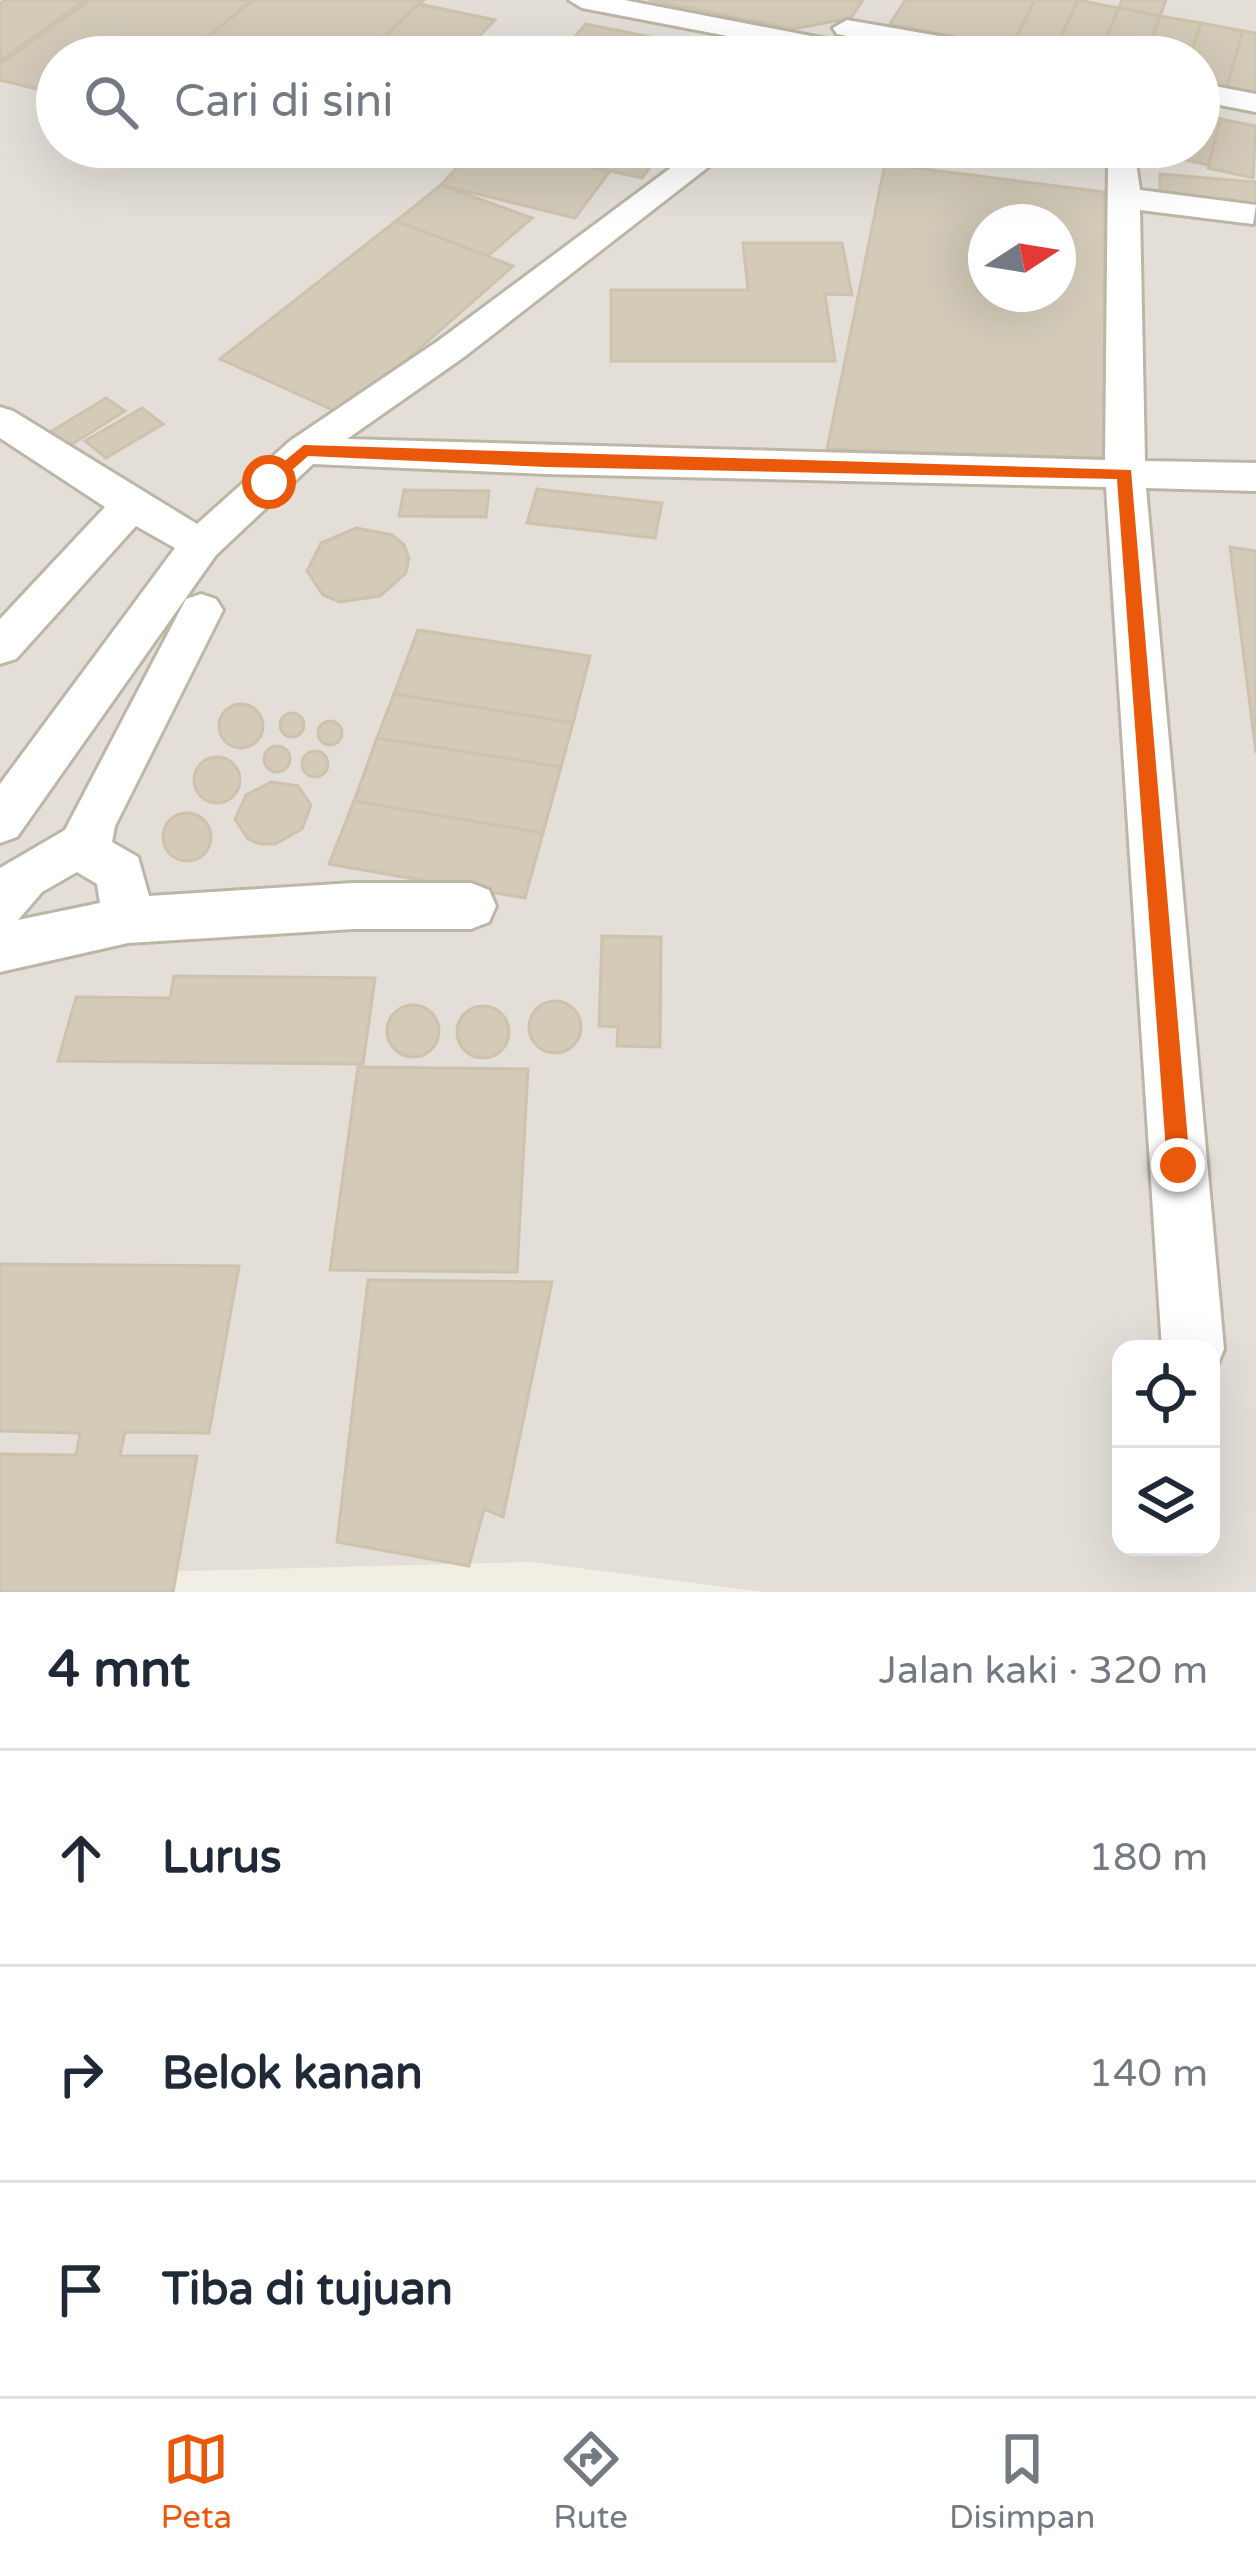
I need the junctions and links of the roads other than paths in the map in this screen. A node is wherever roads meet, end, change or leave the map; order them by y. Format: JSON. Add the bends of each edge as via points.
{"nodes":[{"id":1,"x":582,"y":0,"type":"edge"},
{"id":2,"x":868,"y":0,"type":"edge"},
{"id":3,"x":789,"y":36,"type":"edge"},
{"id":4,"x":841,"y":36,"type":"edge"},
{"id":5,"x":1220,"y":96,"type":"edge"},
{"id":6,"x":1256,"y":103,"type":"edge"},
{"id":7,"x":690,"y":168,"type":"edge"},
{"id":8,"x":1253,"y":214,"type":"edge"},
{"id":9,"x":0,"y":420,"type":"edge"},
{"id":10,"x":304,"y":451,"type":"junction"},
{"id":11,"x":1125,"y":474,"type":"junction"},
{"id":12,"x":1256,"y":477,"type":"edge"},
{"id":13,"x":131,"y":505,"type":"junction"},
{"id":14,"x":201,"y":544,"type":"junction"},
{"id":15,"x":202,"y":610,"type":"dead end"},
{"id":16,"x":0,"y":647,"type":"edge"},
{"id":17,"x":0,"y":822,"type":"edge"},
{"id":18,"x":87,"y":843,"type":"junction"},
{"id":19,"x":0,"y":905,"type":"edge"},
{"id":20,"x":471,"y":907,"type":"dead end"},
{"id":21,"x":128,"y":920,"type":"junction"},
{"id":22,"x":0,"y":948,"type":"edge"},
{"id":23,"x":1191,"y":1340,"type":"edge"}],
"edges":[{"from":1,"to":3,"type":"lane"},
{"from":2,"to":4,"type":"lane"},
{"from":5,"to":6,"type":"lane"},
{"from":7,"to":10,"type":"lane"},
{"from":8,"to":11,"type":"lane","via":[[1124,180]]},
{"from":9,"to":13,"type":"lane"},
{"from":10,"to":11,"type":"lane"},
{"from":10,"to":14,"type":"lane"},
{"from":11,"to":12,"type":"lane"},
{"from":11,"to":23,"type":"lane"},
{"from":13,"to":14,"type":"lane"},
{"from":13,"to":16,"type":"lane"},
{"from":14,"to":17,"type":"lane"},
{"from":15,"to":18,"type":"lane"},
{"from":18,"to":19,"type":"lane","via":[[24,876]]},
{"from":18,"to":21,"type":"lane","via":[[91,855],[120,872]]},
{"from":20,"to":21,"type":"lane"},
{"from":21,"to":22,"type":"lane"}]}
